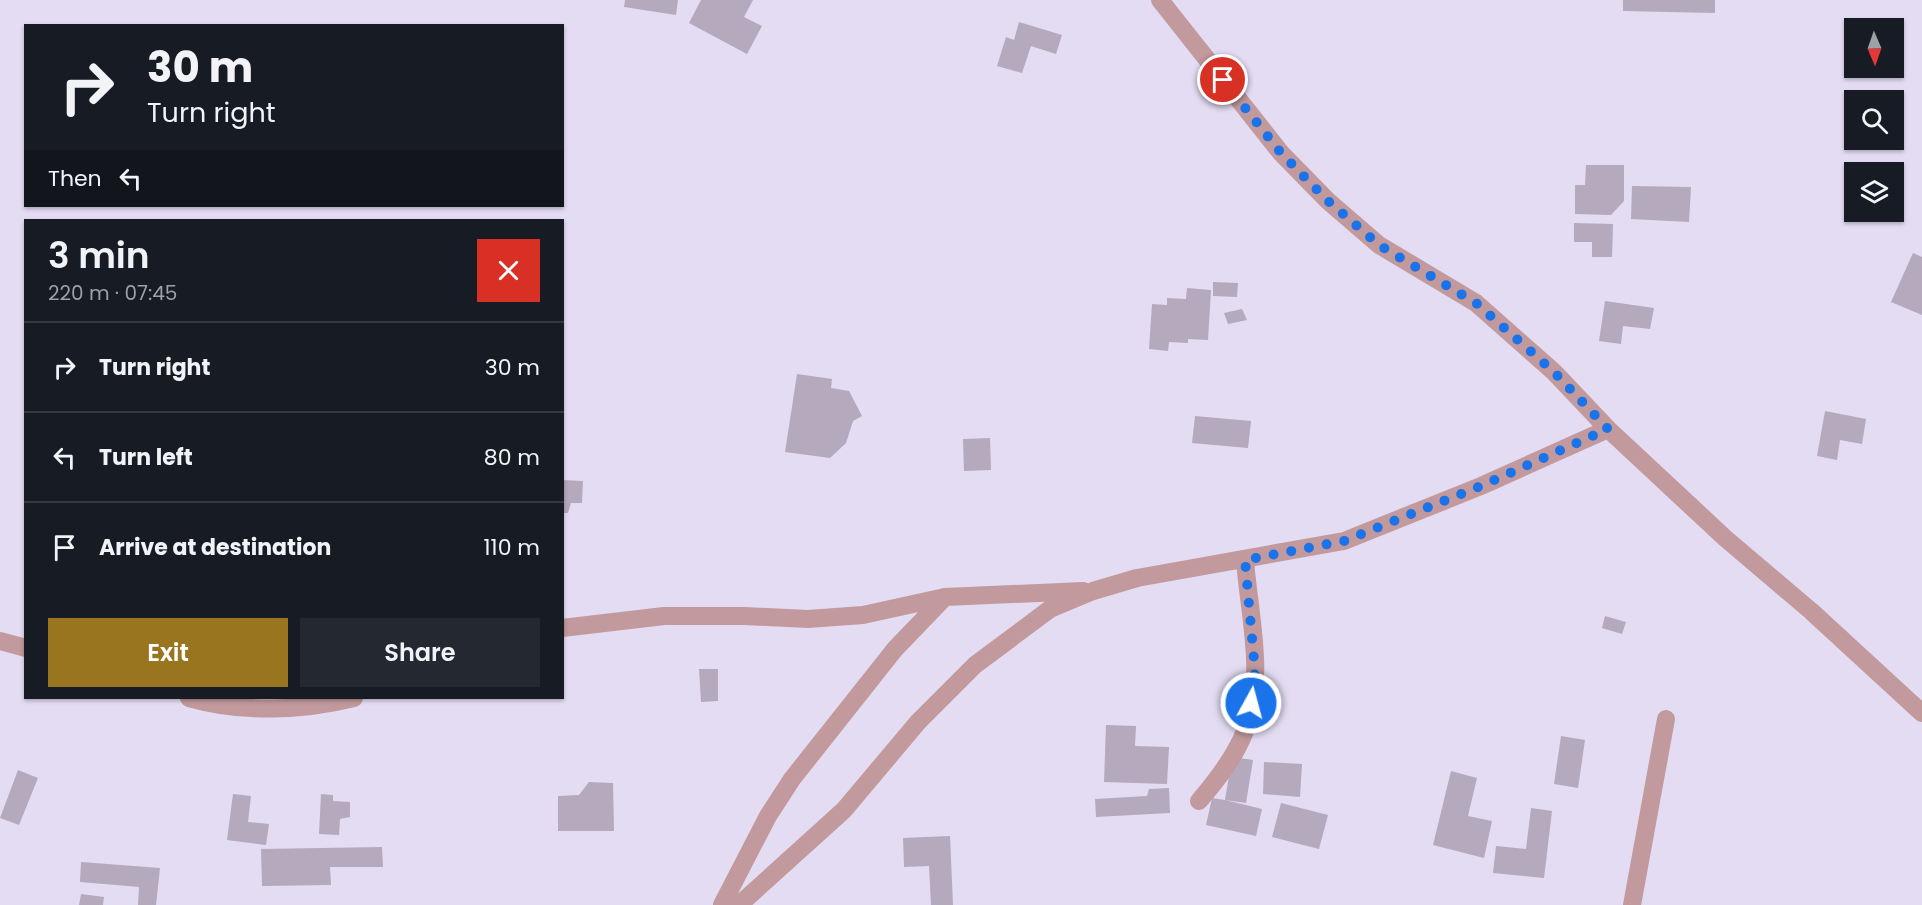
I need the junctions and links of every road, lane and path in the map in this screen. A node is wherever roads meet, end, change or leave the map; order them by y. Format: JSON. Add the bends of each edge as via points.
{"nodes":[{"id":1,"x":1160,"y":0,"type":"edge"},
{"id":2,"x":1608,"y":429,"type":"junction"},
{"id":3,"x":1245,"y":560,"type":"junction"},
{"id":4,"x":1093,"y":591,"type":"junction"},
{"id":5,"x":945,"y":597,"type":"junction"},
{"id":6,"x":564,"y":628,"type":"edge"},
{"id":7,"x":0,"y":641,"type":"edge"},
{"id":8,"x":24,"y":647,"type":"edge"},
{"id":9,"x":196,"y":699,"type":"edge"},
{"id":10,"x":350,"y":699,"type":"edge"},
{"id":11,"x":1922,"y":713,"type":"edge"},
{"id":12,"x":1666,"y":719,"type":"dead end"},
{"id":13,"x":1199,"y":801,"type":"dead end"},
{"id":14,"x":722,"y":905,"type":"edge"},
{"id":15,"x":740,"y":905,"type":"edge"},
{"id":16,"x":1632,"y":905,"type":"edge"}],
"edges":[{"from":1,"to":2,"type":"street","via":[[1281,153],[1328,201],[1379,245],[1476,303],[1554,372]]},
{"from":2,"to":3,"type":"street","via":[[1344,541]]},
{"from":2,"to":11,"type":"street"},
{"from":3,"to":4,"type":"street","via":[[1137,578]]},
{"from":3,"to":13,"type":"street","via":[[1255,660],[1246,730]]},
{"from":4,"to":5,"type":"street"},
{"from":4,"to":15,"type":"street","via":[[1050,609],[975,665],[918,722],[844,810]]},
{"from":5,"to":6,"type":"street","via":[[863,615],[808,619],[664,616]]},
{"from":5,"to":14,"type":"street","via":[[895,649],[792,779],[768,816]]},
{"from":7,"to":8,"type":"street"},
{"from":9,"to":10,"type":"street","via":[[262,709]]},
{"from":12,"to":16,"type":"street"}]}
